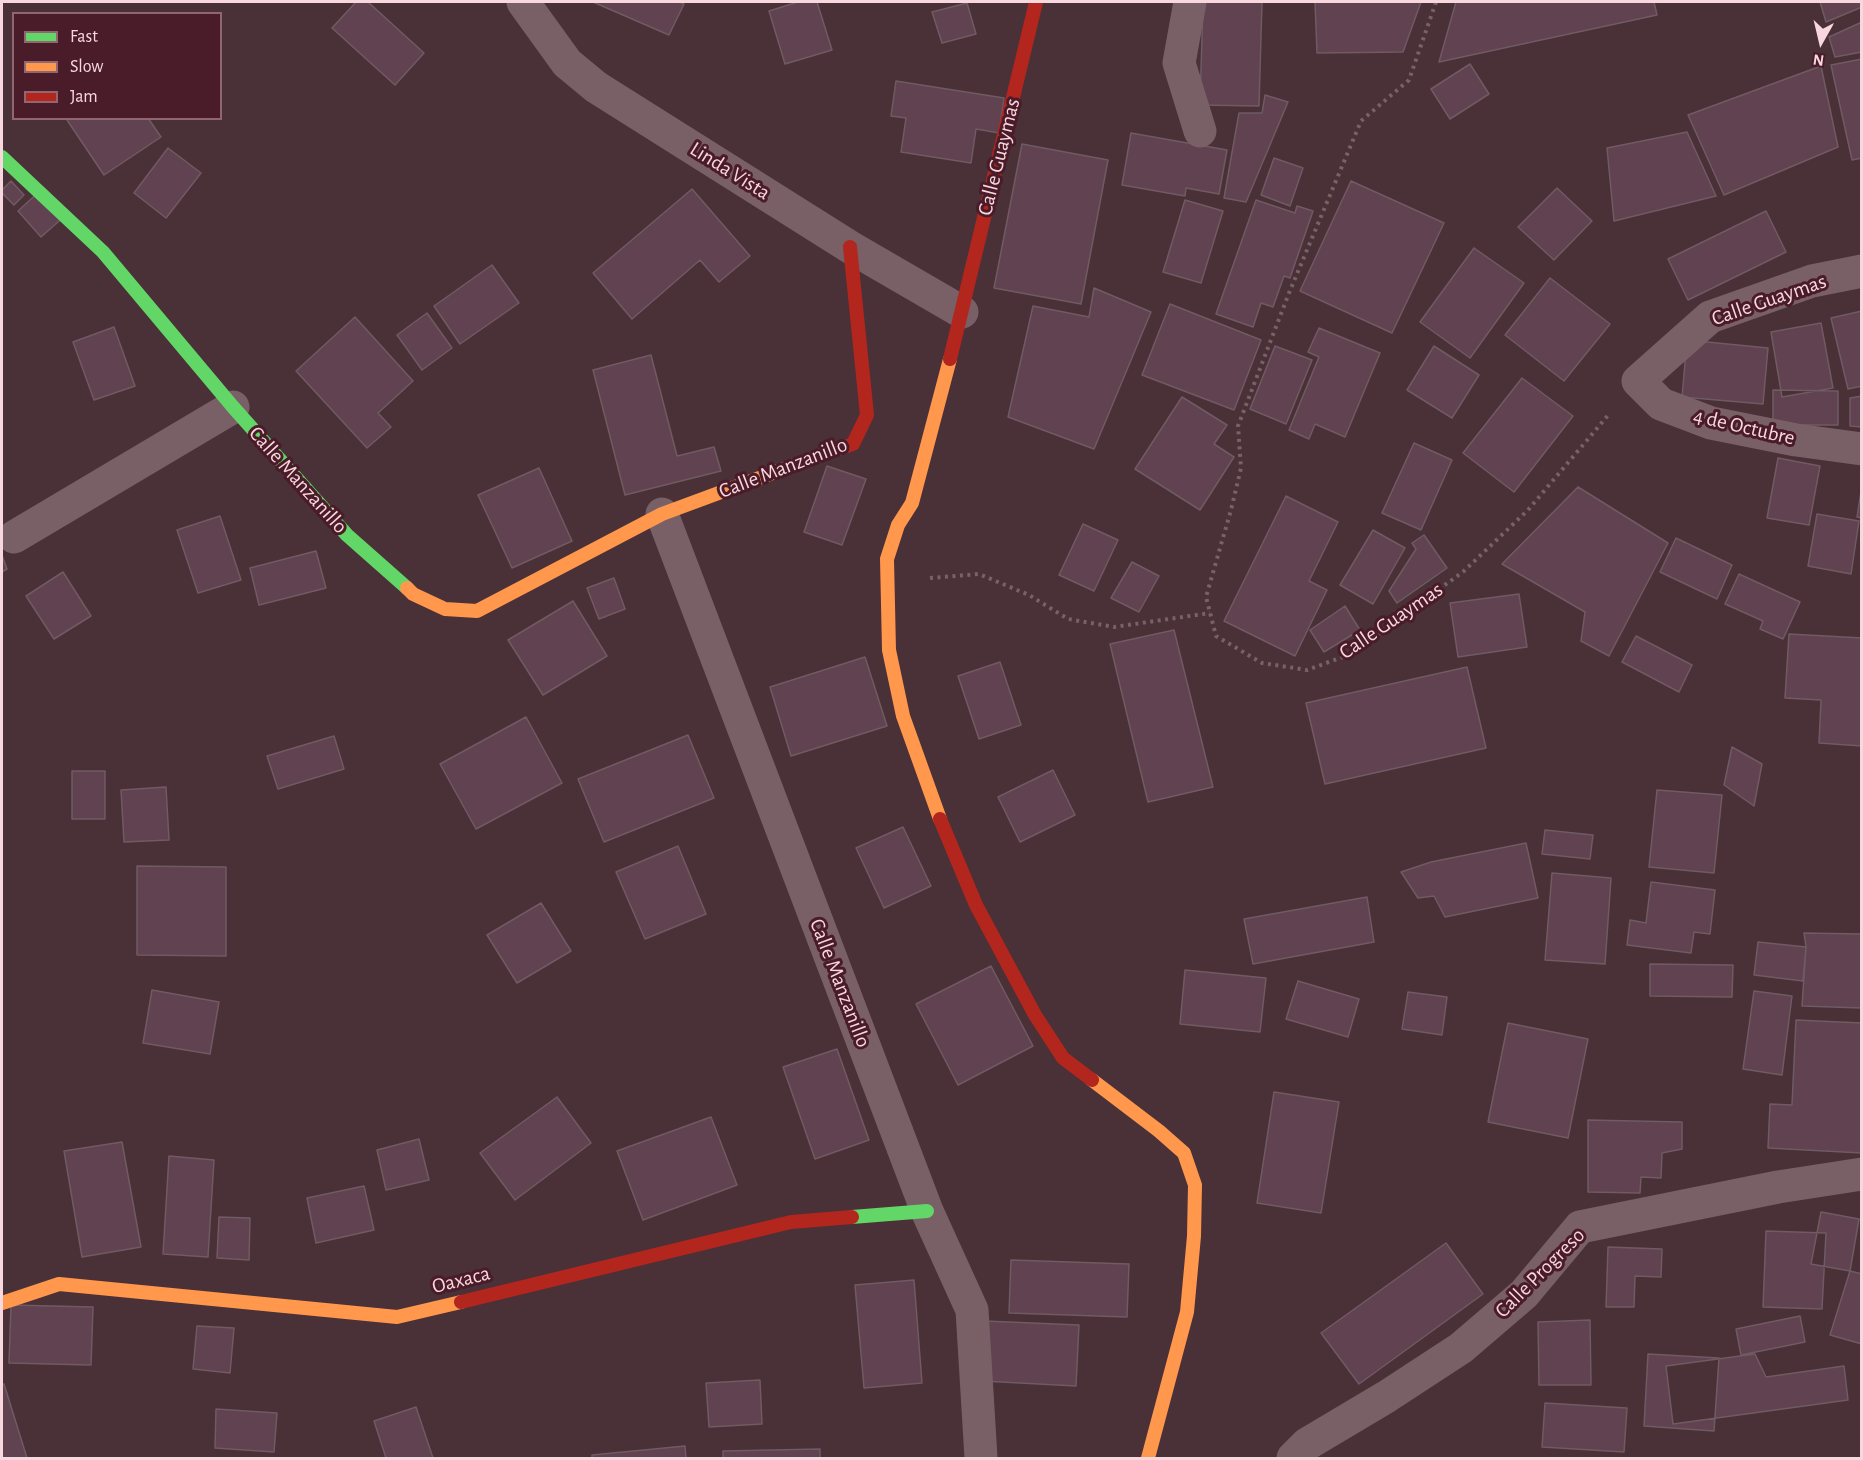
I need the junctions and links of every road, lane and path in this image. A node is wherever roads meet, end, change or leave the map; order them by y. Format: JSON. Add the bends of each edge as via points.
{"nodes":[{"id":1,"x":523,"y":2,"type":"edge"},
{"id":2,"x":1036,"y":2,"type":"edge"},
{"id":3,"x":1190,"y":2,"type":"edge"},
{"id":4,"x":1436,"y":2,"type":"edge"},
{"id":5,"x":1200,"y":131,"type":"dead end"},
{"id":6,"x":2,"y":157,"type":"edge"},
{"id":7,"x":850,"y":247,"type":"junction"},
{"id":8,"x":1862,"y":271,"type":"edge"},
{"id":9,"x":962,"y":312,"type":"junction"},
{"id":10,"x":1638,"y":381,"type":"junction"},
{"id":11,"x":233,"y":407,"type":"junction"},
{"id":12,"x":1862,"y":449,"type":"edge"},
{"id":13,"x":662,"y":514,"type":"junction"},
{"id":14,"x":14,"y":537,"type":"dead end"},
{"id":15,"x":926,"y":579,"type":"dead end"},
{"id":16,"x":1210,"y":613,"type":"junction"},
{"id":17,"x":1862,"y":1174,"type":"edge"},
{"id":18,"x":927,"y":1211,"type":"junction"},
{"id":19,"x":2,"y":1303,"type":"edge"},
{"id":20,"x":981,"y":1458,"type":"edge"},
{"id":21,"x":1148,"y":1458,"type":"edge"},
{"id":22,"x":1293,"y":1458,"type":"edge"}],
"edges":[{"from":1,"to":7,"type":"street","name":"Linda Vista","via":[[567,63],[596,87]]},
{"from":2,"to":9,"type":"street","name":"Calle Guaymas"},
{"from":3,"to":5,"type":"street","via":[[1179,63]]},
{"from":4,"to":16,"type":"path","name":"Calle Guaymas","via":[[1409,80],[1360,121],[1238,426],[1241,468],[1206,597]]},
{"from":6,"to":11,"type":"street","name":"Calle Manzanillo","via":[[103,252]]},
{"from":7,"to":9,"type":"street","name":"Linda Vista"},
{"from":7,"to":13,"type":"street","name":"Calle Manzanillo","via":[[867,415],[853,444]]},
{"from":8,"to":10,"type":"street","name":"Calle Guaymas","via":[[1812,281],[1710,317]]},
{"from":9,"to":21,"type":"street","name":"Calle Guaymas","via":[[912,503],[898,525],[887,559],[889,650],[903,716],[949,843],[976,905],[1035,1015],[1062,1058],[1184,1153],[1195,1185],[1187,1312]]},
{"from":10,"to":12,"type":"street","name":"4 de Octubre","via":[[1661,404],[1711,423]]},
{"from":10,"to":16,"type":"path","name":"Calle Guaymas","via":[[1528,510],[1464,571],[1351,654],[1307,670],[1262,663],[1216,636]]},
{"from":11,"to":13,"type":"street","name":"Calle Manzanillo","via":[[347,535],[413,594],[445,609],[477,612]]},
{"from":11,"to":14,"type":"street"},
{"from":13,"to":18,"type":"street","name":"Calle Manzanillo"},
{"from":15,"to":16,"type":"path","via":[[979,574],[1029,594],[1068,619],[1114,627]]},
{"from":17,"to":22,"type":"street","name":"Calle Progreso","via":[[1580,1227],[1524,1294],[1461,1348],[1307,1444]]},
{"from":18,"to":19,"type":"street","name":"Oaxaca","via":[[791,1222],[397,1317],[59,1284]]},
{"from":18,"to":20,"type":"street","name":"Calle Manzanillo","via":[[972,1310]]}]}
